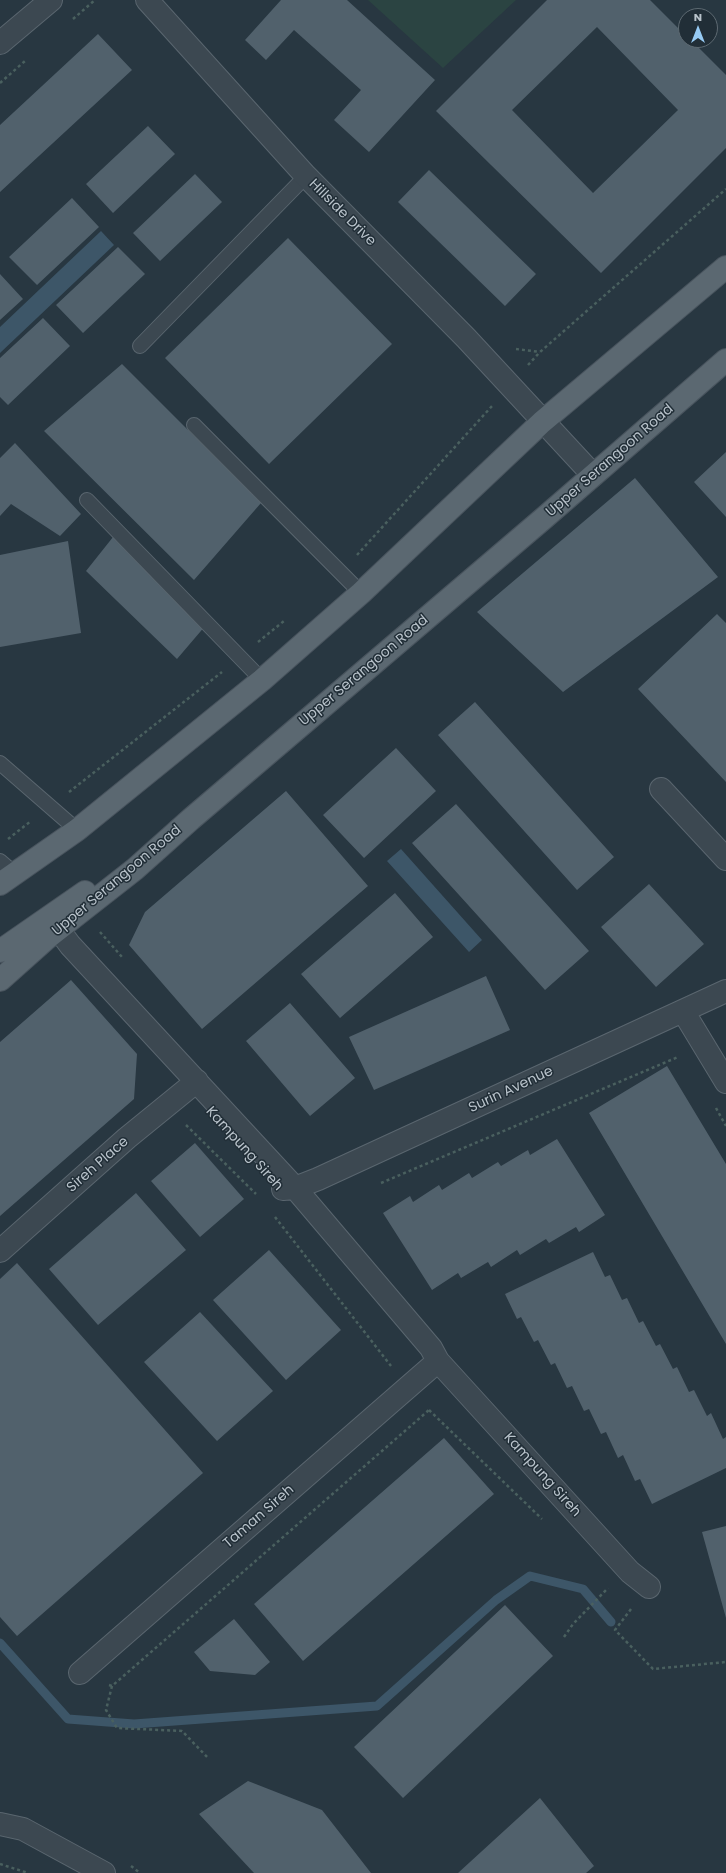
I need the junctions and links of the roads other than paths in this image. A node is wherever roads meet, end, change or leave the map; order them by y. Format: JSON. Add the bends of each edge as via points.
{"nodes":[{"id":1,"x":51,"y":0,"type":"edge"},
{"id":2,"x":147,"y":0,"type":"edge"},
{"id":3,"x":0,"y":43,"type":"edge"},
{"id":4,"x":306,"y":176,"type":"junction"},
{"id":5,"x":726,"y":267,"type":"edge"},
{"id":6,"x":140,"y":346,"type":"dead end"},
{"id":7,"x":725,"y":362,"type":"edge"},
{"id":8,"x":542,"y":422,"type":"junction"},
{"id":9,"x":194,"y":425,"type":"dead end"},
{"id":10,"x":593,"y":475,"type":"junction"},
{"id":11,"x":87,"y":500,"type":"dead end"},
{"id":12,"x":361,"y":593,"type":"junction"},
{"id":13,"x":262,"y":680,"type":"junction"},
{"id":14,"x":0,"y":763,"type":"edge"},
{"id":15,"x":661,"y":789,"type":"dead end"},
{"id":16,"x":191,"y":818,"type":"junction"},
{"id":17,"x":77,"y":830,"type":"junction"},
{"id":18,"x":726,"y":859,"type":"edge"},
{"id":19,"x":5,"y":873,"type":"edge"},
{"id":20,"x":53,"y":934,"type":"junction"},
{"id":21,"x":0,"y":951,"type":"edge"},
{"id":22,"x":0,"y":980,"type":"edge"},
{"id":23,"x":726,"y":991,"type":"edge"},
{"id":24,"x":682,"y":1011,"type":"junction"},
{"id":25,"x":726,"y":1082,"type":"edge"},
{"id":26,"x":193,"y":1085,"type":"junction"},
{"id":27,"x":288,"y":1189,"type":"junction"},
{"id":28,"x":0,"y":1251,"type":"edge"},
{"id":29,"x":438,"y":1361,"type":"junction"},
{"id":30,"x":649,"y":1587,"type":"road end"},
{"id":31,"x":80,"y":1673,"type":"road end"},
{"id":32,"x":0,"y":1824,"type":"edge"},
{"id":33,"x":104,"y":1873,"type":"edge"}],
"edges":[{"from":1,"to":3,"type":"street"},
{"from":2,"to":4,"type":"street","name":"Hillside Drive"},
{"from":4,"to":6,"type":"lane"},
{"from":4,"to":8,"type":"street","name":"Hillside Drive","via":[[510,385]]},
{"from":5,"to":8,"type":"main road"},
{"from":7,"to":10,"type":"main road","name":"Upper Serangoon Road"},
{"from":8,"to":10,"type":"street","name":"Hillside Drive"},
{"from":8,"to":12,"type":"main road"},
{"from":9,"to":12,"type":"lane"},
{"from":10,"to":16,"type":"main road","name":"Upper Serangoon Road"},
{"from":11,"to":13,"type":"lane"},
{"from":12,"to":13,"type":"main road"},
{"from":13,"to":17,"type":"main road"},
{"from":14,"to":17,"type":"lane"},
{"from":15,"to":18,"type":"street"},
{"from":16,"to":20,"type":"main road","name":"Upper Serangoon Road","via":[[135,869]]},
{"from":16,"to":21,"type":"main road"},
{"from":17,"to":19,"type":"main road"},
{"from":20,"to":22,"type":"main road","name":"Upper Serangoon Road"},
{"from":20,"to":26,"type":"street","name":"Kampung Sireh","via":[[70,945]]},
{"from":23,"to":24,"type":"street","name":"Surin Avenue"},
{"from":24,"to":25,"type":"street"},
{"from":24,"to":27,"type":"street","name":"Surin Avenue"},
{"from":26,"to":27,"type":"street","name":"Kampung Sireh"},
{"from":26,"to":28,"type":"street","name":"Sireh Place","via":[[127,1138]]},
{"from":27,"to":29,"type":"street","name":"Kampung Sireh","via":[[424,1355]]},
{"from":29,"to":30,"type":"street","name":"Kampung Sireh","via":[[630,1572]]},
{"from":29,"to":31,"type":"street","name":"Taman Sireh"},
{"from":32,"to":33,"type":"street","via":[[23,1829]]}]}
